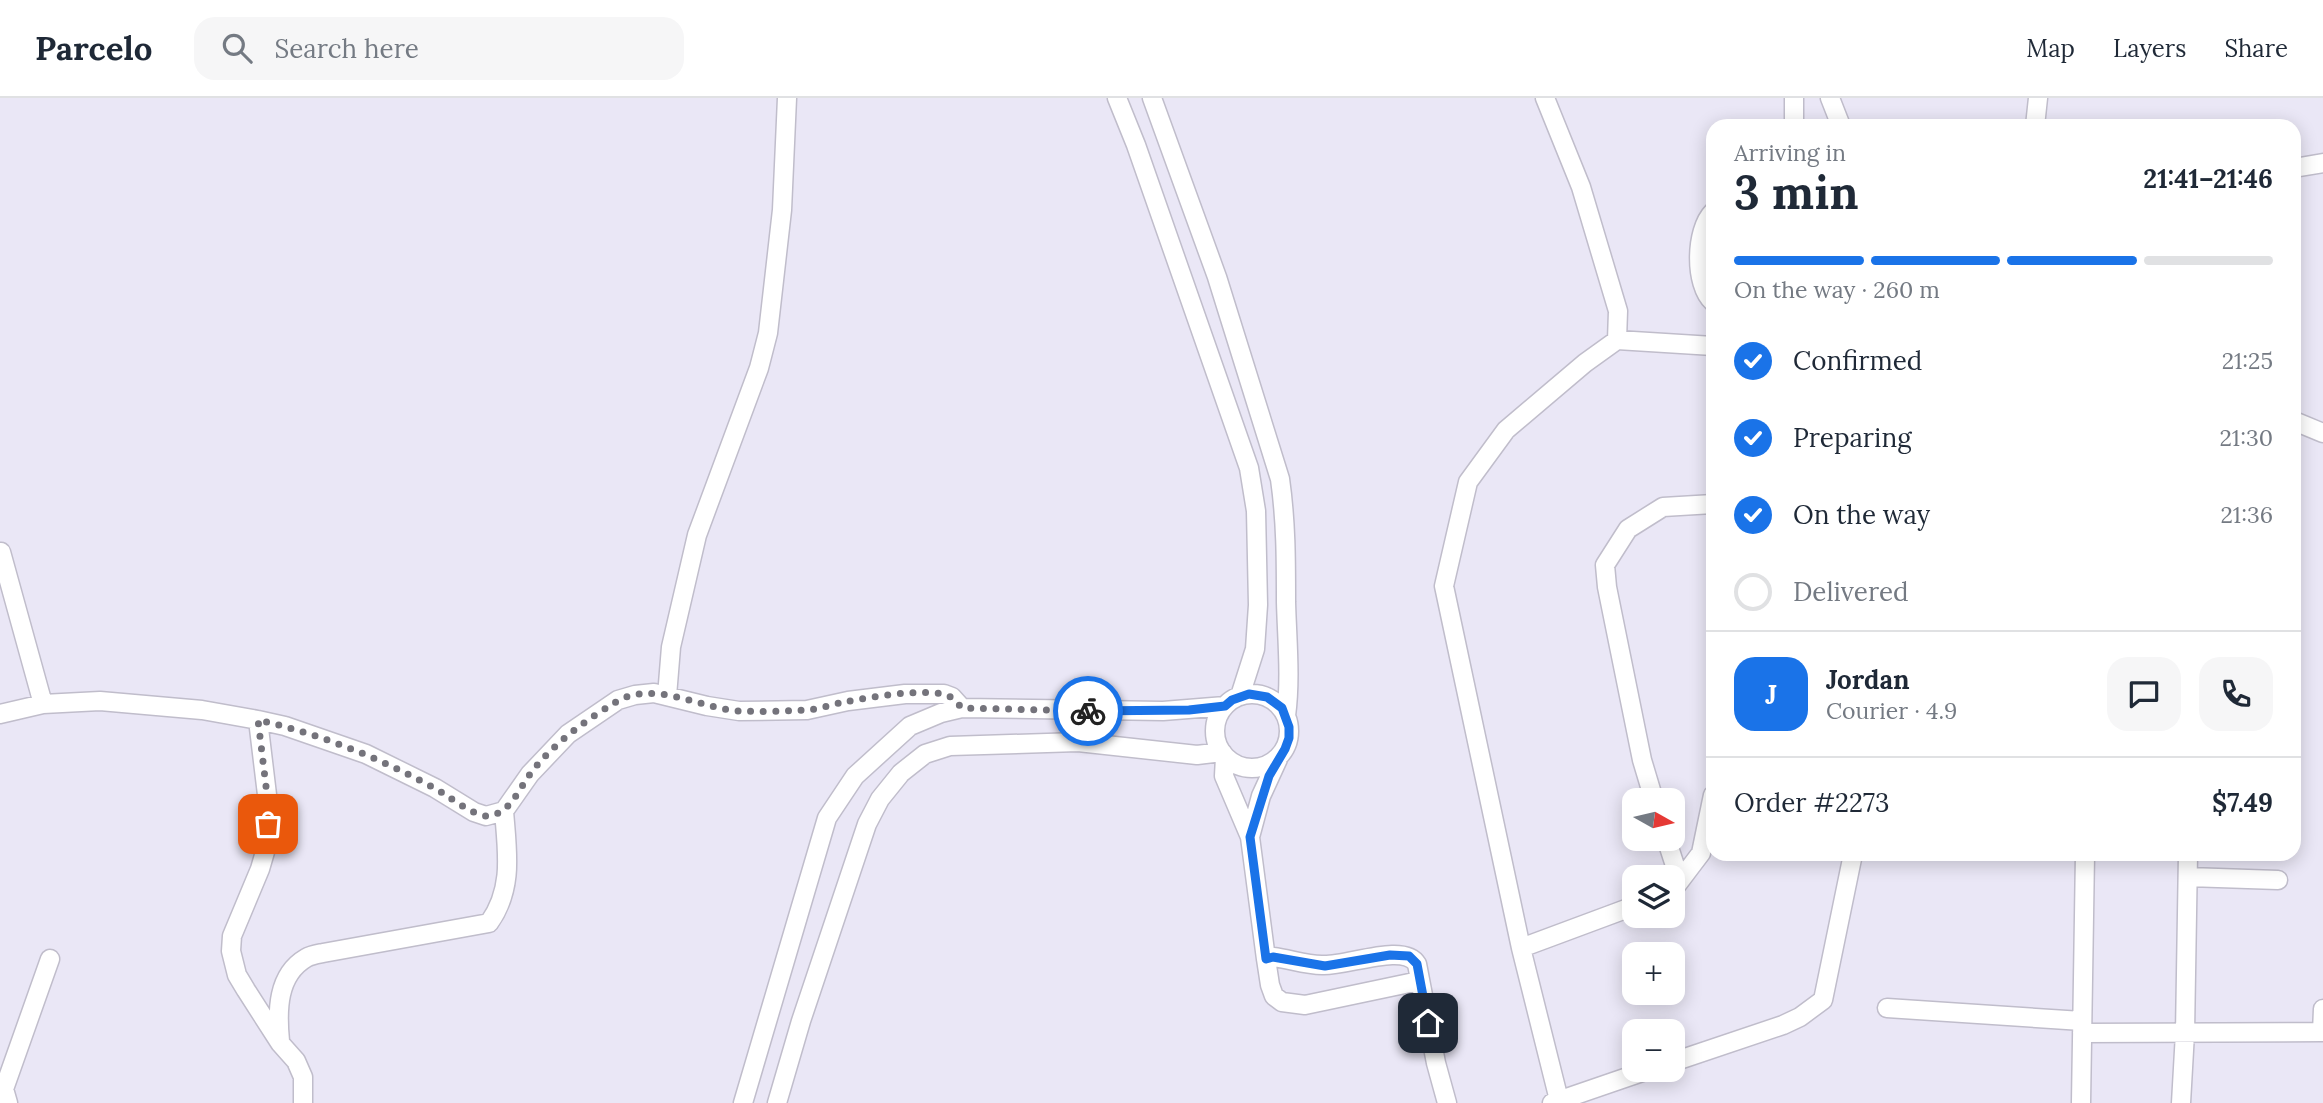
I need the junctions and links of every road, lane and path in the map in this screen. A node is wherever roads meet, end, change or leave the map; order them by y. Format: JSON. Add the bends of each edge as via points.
{"nodes":[{"id":1,"x":787,"y":98,"type":"edge"},
{"id":2,"x":1116,"y":98,"type":"edge"},
{"id":3,"x":1152,"y":98,"type":"edge"},
{"id":4,"x":1545,"y":98,"type":"edge"},
{"id":5,"x":1794,"y":98,"type":"edge"},
{"id":6,"x":1830,"y":98,"type":"edge"},
{"id":7,"x":2038,"y":98,"type":"edge"},
{"id":8,"x":1794,"y":119,"type":"edge"},
{"id":9,"x":1838,"y":119,"type":"edge"},
{"id":10,"x":2036,"y":119,"type":"edge"},
{"id":11,"x":2323,"y":163,"type":"edge"},
{"id":12,"x":2301,"y":167,"type":"edge"},
{"id":13,"x":1706,"y":224,"type":"edge"},
{"id":14,"x":1706,"y":294,"type":"edge"},
{"id":15,"x":1617,"y":340,"type":"junction"},
{"id":16,"x":1706,"y":346,"type":"edge"},
{"id":17,"x":2301,"y":424,"type":"edge"},
{"id":18,"x":2323,"y":433,"type":"edge"},
{"id":19,"x":1706,"y":504,"type":"edge"},
{"id":20,"x":1,"y":552,"type":"edge"},
{"id":21,"x":667,"y":696,"type":"junction"},
{"id":22,"x":1233,"y":701,"type":"junction"},
{"id":23,"x":43,"y":704,"type":"junction"},
{"id":24,"x":962,"y":708,"type":"junction"},
{"id":25,"x":0,"y":714,"type":"edge"},
{"id":26,"x":1286,"y":716,"type":"junction"},
{"id":27,"x":258,"y":720,"type":"junction"},
{"id":28,"x":1224,"y":755,"type":"junction"},
{"id":29,"x":1278,"y":759,"type":"junction"},
{"id":30,"x":1650,"y":788,"type":"edge"},
{"id":31,"x":504,"y":811,"type":"junction"},
{"id":32,"x":1706,"y":832,"type":"edge"},
{"id":33,"x":1250,"y":837,"type":"junction"},
{"id":34,"x":1852,"y":861,"type":"edge"},
{"id":35,"x":2085,"y":861,"type":"edge"},
{"id":36,"x":2188,"y":861,"type":"edge"},
{"id":37,"x":1685,"y":875,"type":"edge"},
{"id":38,"x":2188,"y":877,"type":"junction"},
{"id":39,"x":2278,"y":880,"type":"dead end"},
{"id":40,"x":1622,"y":910,"type":"edge"},
{"id":41,"x":1521,"y":948,"type":"junction"},
{"id":42,"x":50,"y":959,"type":"dead end"},
{"id":43,"x":1266,"y":959,"type":"junction"},
{"id":44,"x":1419,"y":981,"type":"junction"},
{"id":45,"x":1887,"y":1008,"type":"dead end"},
{"id":46,"x":2323,"y":1009,"type":"edge"},
{"id":47,"x":2082,"y":1027,"type":"junction"},
{"id":48,"x":2185,"y":1033,"type":"junction"},
{"id":49,"x":280,"y":1043,"type":"junction"},
{"id":50,"x":1685,"y":1058,"type":"edge"},
{"id":51,"x":1622,"y":1079,"type":"edge"},
{"id":52,"x":12,"y":1102,"type":"edge"},
{"id":53,"x":1555,"y":1102,"type":"edge"},
{"id":54,"x":303,"y":1103,"type":"edge"},
{"id":55,"x":743,"y":1103,"type":"edge"},
{"id":56,"x":777,"y":1103,"type":"edge"},
{"id":57,"x":1447,"y":1103,"type":"edge"},
{"id":58,"x":2081,"y":1103,"type":"edge"},
{"id":59,"x":2181,"y":1103,"type":"edge"}],
"edges":[{"from":1,"to":21,"type":"street","via":[[782,210],[768,333],[697,535],[671,647]]},
{"from":2,"to":22,"type":"street","via":[[1249,468],[1256,511],[1255,649]]},
{"from":3,"to":26,"type":"street","via":[[1217,278],[1280,479],[1287,545]]},
{"from":4,"to":15,"type":"street","via":[[1581,187],[1618,311]]},
{"from":5,"to":8,"type":"street"},
{"from":6,"to":9,"type":"street"},
{"from":7,"to":10,"type":"street"},
{"from":11,"to":12,"type":"street"},
{"from":13,"to":14,"type":"street","via":[[1699,261]]},
{"from":15,"to":16,"type":"street"},
{"from":15,"to":41,"type":"street","via":[[1506,430],[1468,482],[1444,586]]},
{"from":17,"to":18,"type":"street"},
{"from":19,"to":30,"type":"street","via":[[1663,507],[1628,529],[1605,565]]},
{"from":20,"to":23,"type":"street"},
{"from":21,"to":24,"type":"street","via":[[739,711],[807,710],[905,694],[944,694]]},
{"from":21,"to":31,"type":"street","via":[[644,694],[618,700],[568,734],[530,774]]},
{"from":22,"to":24,"type":"street","via":[[1163,711]]},
{"from":22,"to":26,"type":"street","via":[[1249,694],[1267,697]]},
{"from":22,"to":28,"type":"street","via":[[1216,723],[1217,743]]},
{"from":23,"to":25,"type":"street"},
{"from":23,"to":27,"type":"street","via":[[100,701]]},
{"from":24,"to":55,"type":"street","via":[[910,726],[855,776],[827,818]]},
{"from":26,"to":29,"type":"street","via":[[1289,738]]},
{"from":27,"to":31,"type":"street","via":[[366,754],[474,812],[486,816]]},
{"from":27,"to":49,"type":"street","via":[[268,803],[267,845],[232,936],[231,951],[237,975]]},
{"from":28,"to":29,"type":"street","via":[[1251,769]]},
{"from":28,"to":33,"type":"street","via":[[1224,776]]},
{"from":28,"to":56,"type":"street","via":[[1078,742],[950,746],[917,760],[880,799],[866,824]]},
{"from":29,"to":33,"type":"street"},
{"from":31,"to":49,"type":"street","via":[[506,890],[489,923],[306,958],[288,976],[280,994]]},
{"from":32,"to":37,"type":"street","via":[[1702,853]]},
{"from":33,"to":43,"type":"street"},
{"from":34,"to":50,"type":"street","via":[[1823,1000],[1783,1025]]},
{"from":35,"to":47,"type":"street"},
{"from":36,"to":38,"type":"street"},
{"from":38,"to":39,"type":"street"},
{"from":38,"to":48,"type":"street"},
{"from":40,"to":41,"type":"street"},
{"from":41,"to":53,"type":"street"},
{"from":42,"to":52,"type":"street","via":[[4,1089]]},
{"from":43,"to":44,"type":"street","via":[[1325,966],[1399,955],[1414,960]]},
{"from":43,"to":44,"type":"street","via":[[1274,996],[1292,1005]]},
{"from":44,"to":57,"type":"street"},
{"from":45,"to":47,"type":"street"},
{"from":46,"to":48,"type":"street","via":[[2322,1032]]},
{"from":47,"to":48,"type":"street"},
{"from":47,"to":58,"type":"street"},
{"from":48,"to":59,"type":"street"},
{"from":49,"to":54,"type":"street","via":[[303,1077]]},
{"from":51,"to":53,"type":"street"}]}
